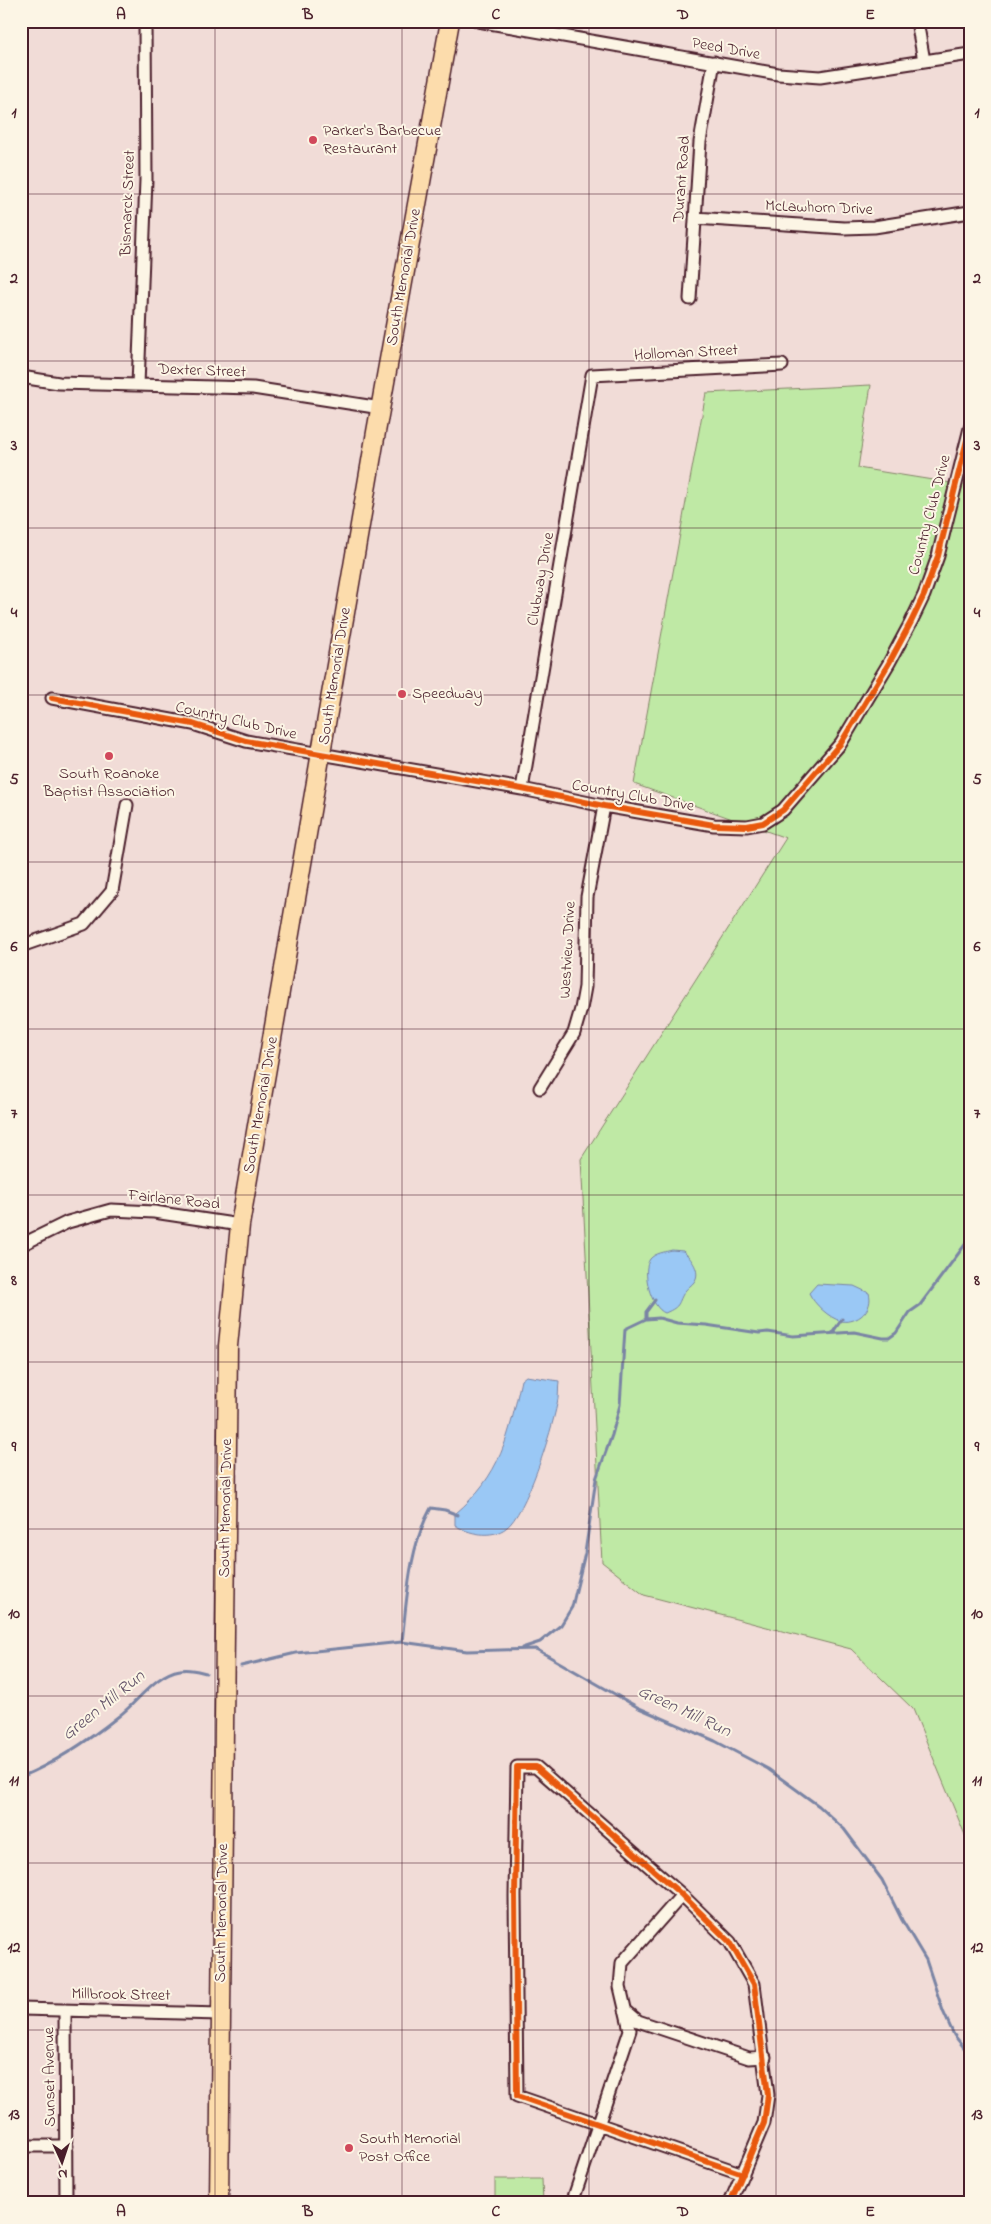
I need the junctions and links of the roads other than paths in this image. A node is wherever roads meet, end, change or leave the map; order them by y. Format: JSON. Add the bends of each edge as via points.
{"nodes":[{"id":1,"x":145,"y":21,"type":"edge"},
{"id":2,"x":450,"y":21,"type":"edge"},
{"id":3,"x":478,"y":21,"type":"edge"},
{"id":4,"x":918,"y":21,"type":"edge"},
{"id":5,"x":970,"y":54,"type":"edge"},
{"id":6,"x":924,"y":61,"type":"junction"},
{"id":7,"x":714,"y":62,"type":"junction"},
{"id":8,"x":970,"y":212,"type":"edge"},
{"id":9,"x":695,"y":218,"type":"junction"},
{"id":10,"x":690,"y":298,"type":"dead end"},
{"id":11,"x":782,"y":365,"type":"dead end"},
{"id":12,"x":592,"y":375,"type":"joint"},
{"id":13,"x":21,"y":377,"type":"edge"},
{"id":14,"x":138,"y":385,"type":"junction"},
{"id":15,"x":381,"y":408,"type":"junction"},
{"id":16,"x":970,"y":428,"type":"edge"},
{"id":17,"x":52,"y":698,"type":"dead end"},
{"id":18,"x":322,"y":754,"type":"junction"},
{"id":19,"x":522,"y":789,"type":"junction"},
{"id":20,"x":127,"y":806,"type":"dead end"},
{"id":21,"x":604,"y":806,"type":"junction"},
{"id":22,"x":21,"y":946,"type":"edge"},
{"id":23,"x":540,"y":1088,"type":"dead end"},
{"id":24,"x":240,"y":1224,"type":"junction"},
{"id":25,"x":23,"y":1240,"type":"edge"},
{"id":26,"x":682,"y":1895,"type":"junction"},
{"id":27,"x":21,"y":2009,"type":"edge"},
{"id":28,"x":65,"y":2010,"type":"junction"},
{"id":29,"x":625,"y":2010,"type":"junction"},
{"id":30,"x":221,"y":2014,"type":"junction"},
{"id":31,"x":765,"y":2057,"type":"junction"},
{"id":32,"x":598,"y":2124,"type":"junction"},
{"id":33,"x":21,"y":2146,"type":"edge"},
{"id":34,"x":67,"y":2146,"type":"junction"},
{"id":35,"x":743,"y":2174,"type":"junction"},
{"id":36,"x":66,"y":2203,"type":"edge"},
{"id":37,"x":219,"y":2203,"type":"edge"},
{"id":38,"x":572,"y":2203,"type":"edge"},
{"id":39,"x":730,"y":2203,"type":"edge"}],
"edges":[{"from":1,"to":14,"type":"street","name":"Bismarck Street","via":[[146,180]]},
{"from":2,"to":15,"type":"main road","name":"South Memorial Drive"},
{"from":3,"to":7,"type":"street","name":"Peed Drive"},
{"from":4,"to":6,"type":"street"},
{"from":5,"to":6,"type":"street","name":"Peed Drive"},
{"from":6,"to":7,"type":"street","name":"Peed Drive","via":[[820,77],[778,74]]},
{"from":7,"to":9,"type":"street","name":"Durant Road","via":[[701,135]]},
{"from":8,"to":9,"type":"street","name":"McLawhorn Drive","via":[[874,227],[844,228]]},
{"from":9,"to":10,"type":"street","name":"Durant Road"},
{"from":11,"to":12,"type":"street","name":"Holloman Street"},
{"from":12,"to":19,"type":"street","name":"Clubway Drive"},
{"from":13,"to":14,"type":"street","name":"Dexter Street","via":[[59,383]]},
{"from":14,"to":15,"type":"street","name":"Dexter Street","via":[[253,388]]},
{"from":15,"to":18,"type":"main road","name":"South Memorial Drive"},
{"from":16,"to":21,"type":"street","name":"Country Club Drive","via":[[938,556],[924,595],[890,663],[841,743],[783,810],[763,823],[732,826]]},
{"from":17,"to":18,"type":"street","name":"Country Club Drive","via":[[193,724],[246,741]]},
{"from":18,"to":19,"type":"street","name":"Country Club Drive"},
{"from":18,"to":24,"type":"main road","name":"South Memorial Drive"},
{"from":19,"to":21,"type":"street","name":"Country Club Drive"},
{"from":20,"to":22,"type":"street","via":[[112,890],[84,924]]},
{"from":21,"to":23,"type":"street","name":"Westview Drive","via":[[587,897],[585,988],[581,1009],[570,1040]]},
{"from":24,"to":25,"type":"street","name":"Fairlane Road","via":[[154,1212],[110,1210]]},
{"from":24,"to":30,"type":"main road","name":"South Memorial Drive","via":[[228,1346]]},
{"from":26,"to":29,"type":"street","via":[[622,1964],[620,1987]]},
{"from":26,"to":31,"type":"street","via":[[730,1942],[754,1984]]},
{"from":26,"to":32,"type":"street","via":[[536,1768],[517,1766],[517,2096]]},
{"from":27,"to":28,"type":"street","name":"Millbrook Street"},
{"from":28,"to":30,"type":"street","name":"Millbrook Street"},
{"from":28,"to":34,"type":"street","name":"Sunset Avenue"},
{"from":29,"to":31,"type":"street","via":[[638,2021],[749,2058]]},
{"from":29,"to":32,"type":"street","via":[[630,2030]]},
{"from":30,"to":37,"type":"main road","name":"South Memorial Drive"},
{"from":31,"to":35,"type":"street","via":[[768,2095],[764,2123]]},
{"from":32,"to":35,"type":"street"},
{"from":32,"to":38,"type":"street"},
{"from":33,"to":34,"type":"street"},
{"from":34,"to":36,"type":"street","name":"Sunset Avenue"},
{"from":35,"to":39,"type":"street"}]}
